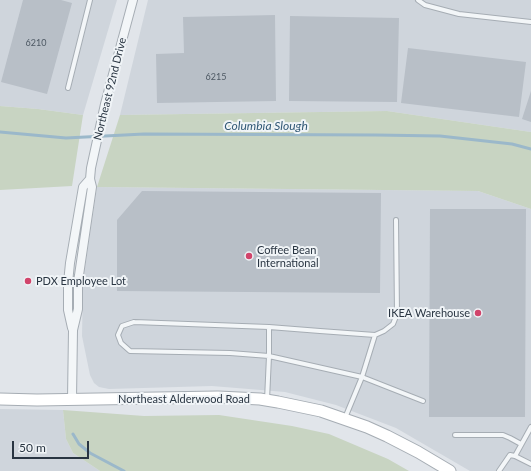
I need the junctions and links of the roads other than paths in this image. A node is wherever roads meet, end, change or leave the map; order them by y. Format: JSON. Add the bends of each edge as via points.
{"nodes":[{"id":1,"x":90,"y":0,"type":"edge"},
{"id":2,"x":133,"y":0,"type":"edge"},
{"id":3,"x":418,"y":0,"type":"edge"},
{"id":4,"x":531,"y":22,"type":"edge"},
{"id":5,"x":68,"y":88,"type":"dead end"},
{"id":6,"x":396,"y":220,"type":"dead end"},
{"id":7,"x":269,"y":327,"type":"junction"},
{"id":8,"x":375,"y":334,"type":"junction"},
{"id":9,"x":269,"y":356,"type":"junction"},
{"id":10,"x":362,"y":377,"type":"junction"},
{"id":11,"x":0,"y":399,"type":"edge"},
{"id":12,"x":72,"y":399,"type":"junction"},
{"id":13,"x":267,"y":400,"type":"junction"},
{"id":14,"x":423,"y":401,"type":"dead end"},
{"id":15,"x":345,"y":419,"type":"junction"},
{"id":16,"x":531,"y":428,"type":"edge"},
{"id":17,"x":455,"y":435,"type":"dead end"},
{"id":18,"x":522,"y":444,"type":"junction"},
{"id":19,"x":515,"y":456,"type":"junction"},
{"id":20,"x":531,"y":464,"type":"edge"},
{"id":21,"x":450,"y":471,"type":"edge"},
{"id":22,"x":499,"y":471,"type":"edge"}],
"edges":[{"from":1,"to":5,"type":"lane"},
{"from":2,"to":12,"type":"street","name":"Northeast 92nd Drive","via":[[91,168],[92,188],[78,282],[78,309],[73,330]]},
{"from":3,"to":4,"type":"lane","via":[[425,5],[459,14]]},
{"from":6,"to":8,"type":"lane","via":[[397,314],[393,324]]},
{"from":7,"to":8,"type":"lane"},
{"from":7,"to":9,"type":"lane"},
{"from":7,"to":9,"type":"lane","via":[[134,322],[122,326],[118,335],[121,343],[130,350]]},
{"from":8,"to":10,"type":"lane"},
{"from":9,"to":10,"type":"lane"},
{"from":9,"to":13,"type":"lane"},
{"from":10,"to":14,"type":"lane"},
{"from":10,"to":15,"type":"lane"},
{"from":11,"to":12,"type":"street","name":"Northeast Alderwood Road"},
{"from":12,"to":13,"type":"street","name":"Northeast Alderwood Road","via":[[218,396]]},
{"from":13,"to":15,"type":"street","name":"Northeast Alderwood Road","via":[[301,406]]},
{"from":15,"to":21,"type":"street","name":"Northeast Alderwood Road","via":[[387,436]]},
{"from":16,"to":18,"type":"lane"},
{"from":17,"to":18,"type":"lane","via":[[503,436]]},
{"from":18,"to":19,"type":"lane"},
{"from":19,"to":20,"type":"lane"},
{"from":19,"to":22,"type":"lane","via":[[510,455]]}]}
